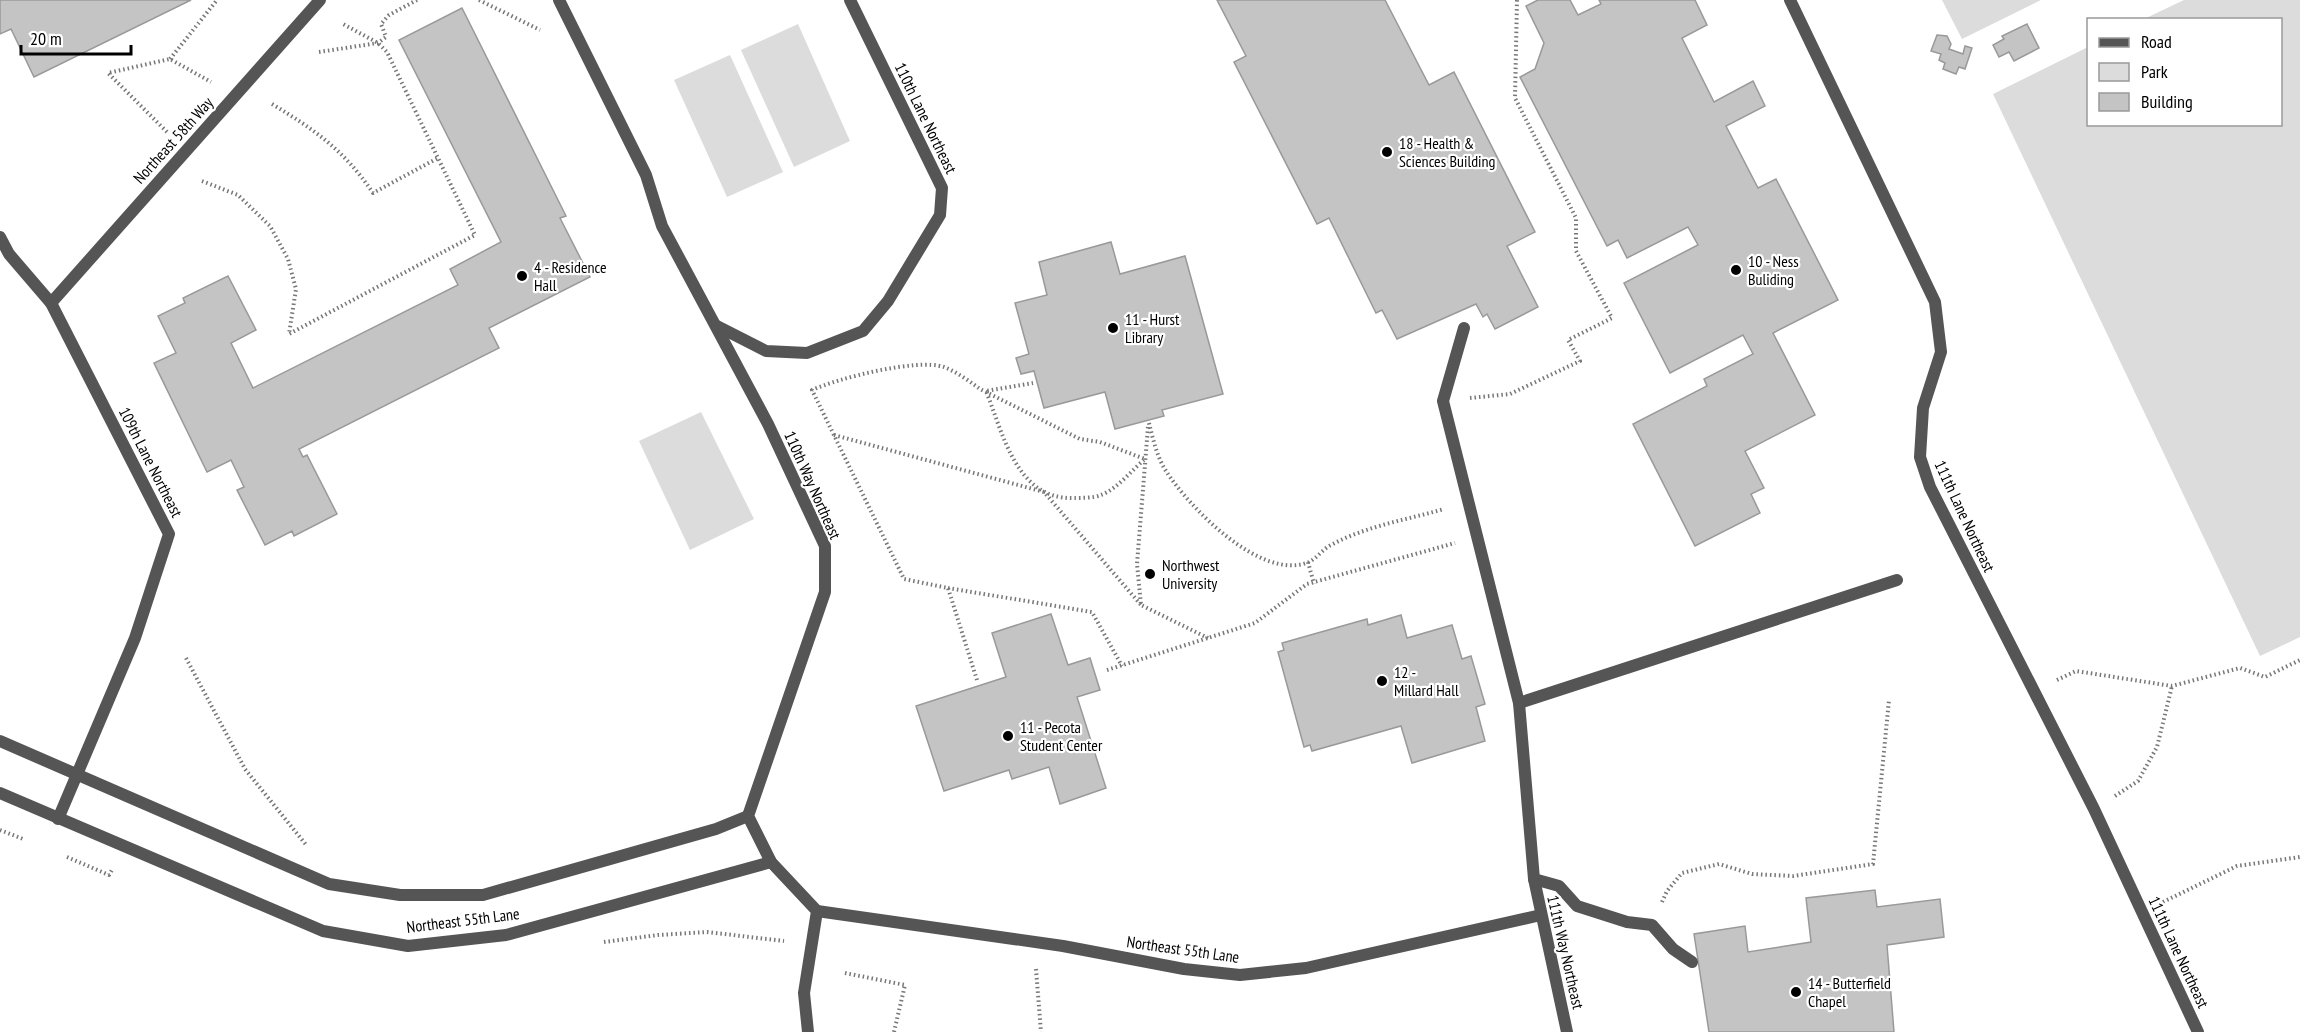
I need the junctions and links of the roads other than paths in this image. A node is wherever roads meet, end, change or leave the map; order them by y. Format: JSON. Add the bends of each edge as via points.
{"nodes":[{"id":1,"x":320,"y":0,"type":"edge"},
{"id":2,"x":558,"y":0,"type":"edge"},
{"id":3,"x":850,"y":0,"type":"edge"},
{"id":4,"x":1790,"y":0,"type":"edge"},
{"id":5,"x":0,"y":237,"type":"edge"},
{"id":6,"x":51,"y":303,"type":"junction"},
{"id":7,"x":717,"y":326,"type":"junction"},
{"id":8,"x":1464,"y":328,"type":"dead end"},
{"id":9,"x":1897,"y":580,"type":"dead end"},
{"id":10,"x":1519,"y":703,"type":"junction"},
{"id":11,"x":0,"y":741,"type":"edge"},
{"id":12,"x":80,"y":773,"type":"junction"},
{"id":13,"x":0,"y":793,"type":"edge"},
{"id":14,"x":748,"y":816,"type":"junction"},
{"id":15,"x":58,"y":819,"type":"junction"},
{"id":16,"x":771,"y":862,"type":"junction"},
{"id":17,"x":1534,"y":879,"type":"junction"},
{"id":18,"x":817,"y":911,"type":"junction"},
{"id":19,"x":1541,"y":915,"type":"junction"},
{"id":20,"x":1692,"y":962,"type":"dead end"},
{"id":21,"x":808,"y":1032,"type":"edge"},
{"id":22,"x":1567,"y":1032,"type":"edge"},
{"id":23,"x":2198,"y":1032,"type":"edge"}],
"edges":[{"from":1,"to":6,"type":"street","name":"Northeast 58th Way"},
{"from":2,"to":7,"type":"street","name":"110th Way Northeast","via":[[646,175],[662,226]]},
{"from":3,"to":7,"type":"street","name":"110th Lane Northeast","via":[[942,188],[940,215],[888,301],[862,331],[807,353],[766,351]]},
{"from":4,"to":23,"type":"street","name":"111th Lane Northeast","via":[[1935,302],[1941,352],[1923,408],[1920,457],[1930,487],[2094,809]]},
{"from":5,"to":6,"type":"street","name":"109th Lane Northeast","via":[[9,254]]},
{"from":6,"to":12,"type":"street","name":"109th Lane Northeast","via":[[169,534],[135,638]]},
{"from":7,"to":14,"type":"street","name":"110th Way Northeast","via":[[825,546],[825,592]]},
{"from":8,"to":10,"type":"street","name":"111th Way Northeast","via":[[1443,401]]},
{"from":9,"to":10,"type":"street"},
{"from":10,"to":17,"type":"street","name":"111th Way Northeast"},
{"from":11,"to":12,"type":"street","name":"Northeast 55th Lane"},
{"from":12,"to":14,"type":"street","name":"Northeast 55th Lane","via":[[329,884],[400,895],[483,895],[716,829]]},
{"from":12,"to":15,"type":"street","name":"109th Lane Northeast"},
{"from":13,"to":15,"type":"street","name":"Northeast 55th Lane"},
{"from":14,"to":16,"type":"street"},
{"from":15,"to":16,"type":"street","name":"Northeast 55th Lane","via":[[323,930],[408,946],[506,935]]},
{"from":16,"to":18,"type":"street"},
{"from":17,"to":19,"type":"street","name":"111th Way Northeast"},
{"from":17,"to":20,"type":"street","via":[[1559,886],[1577,906],[1627,922],[1652,925],[1673,949]]},
{"from":18,"to":19,"type":"street","name":"Northeast 55th Lane","via":[[1240,975],[1306,968]]},
{"from":18,"to":21,"type":"street","via":[[804,993]]},
{"from":19,"to":22,"type":"street","name":"111th Way Northeast"}]}
